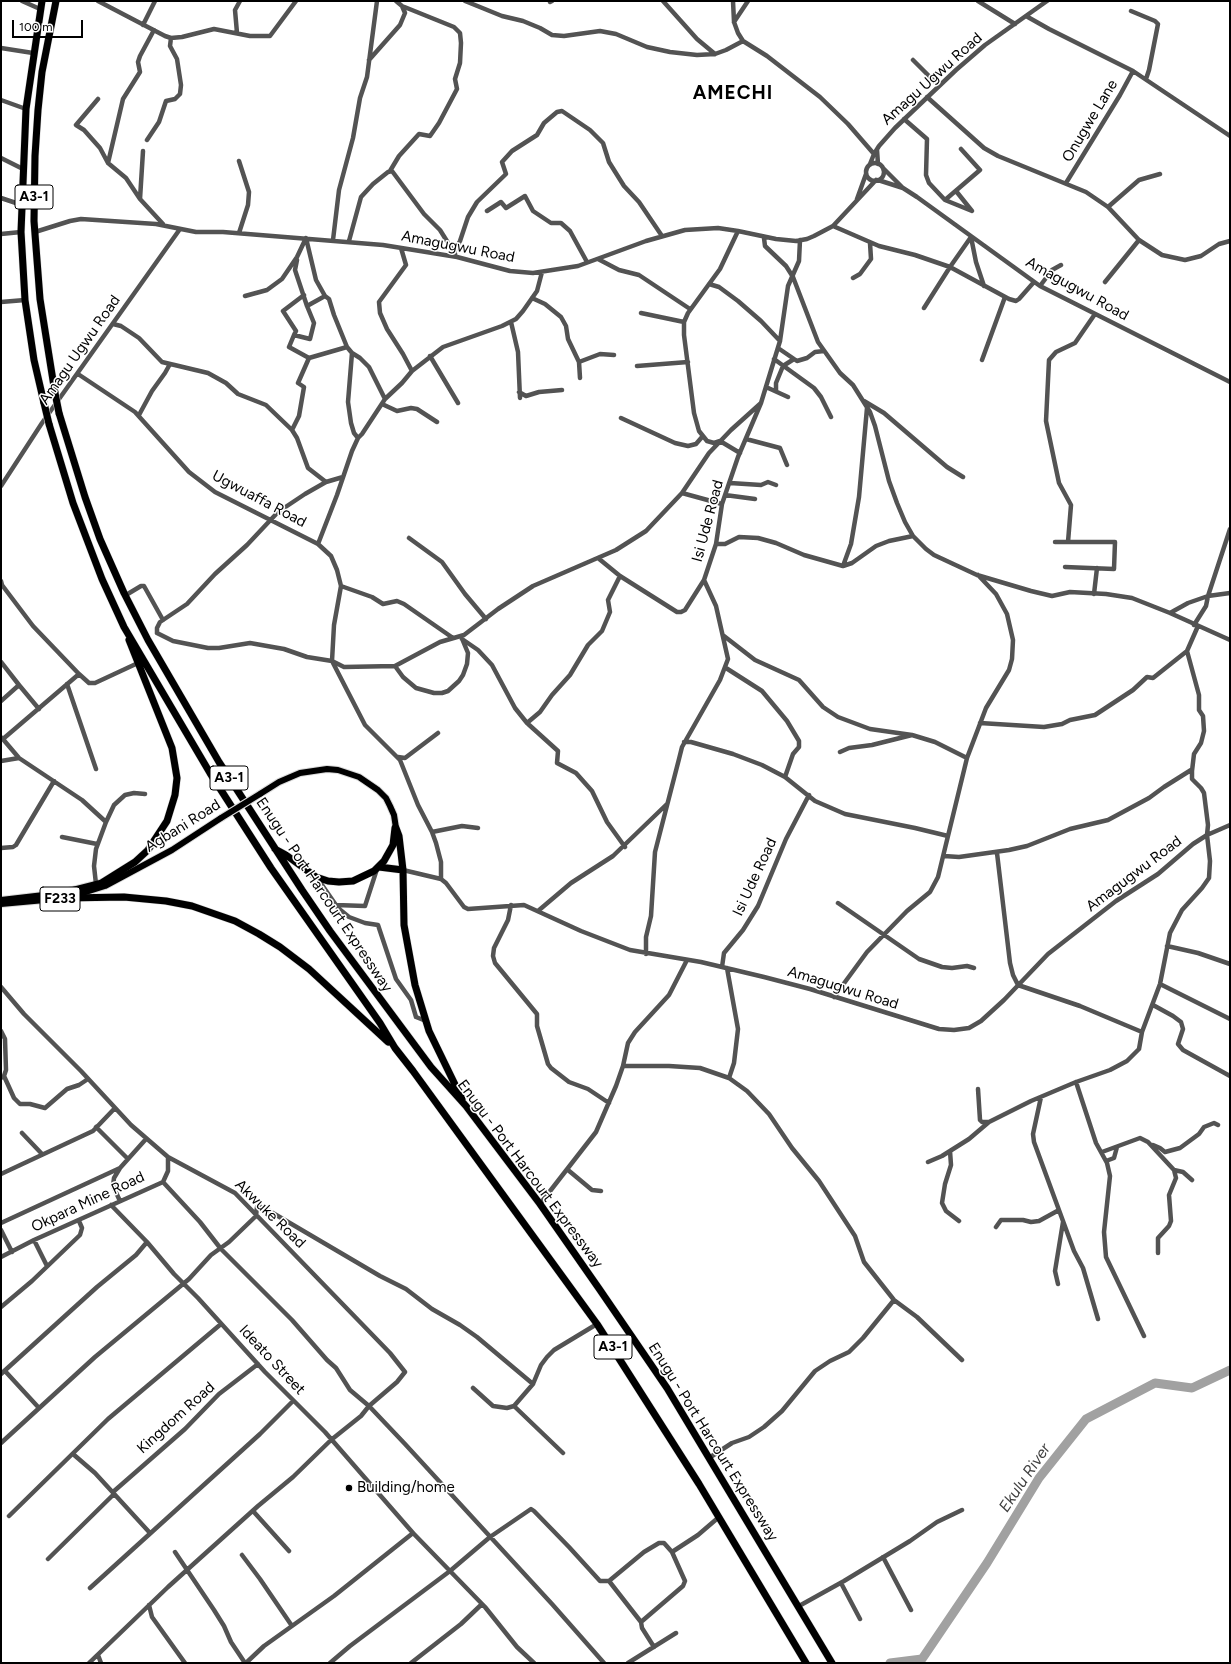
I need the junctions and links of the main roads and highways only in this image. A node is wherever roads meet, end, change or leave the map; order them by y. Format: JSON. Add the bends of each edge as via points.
{"nodes":[{"id":1,"x":42,"y":1,"type":"edge"},
{"id":2,"x":56,"y":1,"type":"edge"},
{"id":3,"x":124,"y":627,"type":"junction"},
{"id":4,"x":396,"y":828,"type":"junction"},
{"id":5,"x":275,"y":849,"type":"junction"},
{"id":6,"x":378,"y":868,"type":"junction"},
{"id":7,"x":403,"y":870,"type":"junction"},
{"id":8,"x":115,"y":881,"type":"junction"},
{"id":9,"x":100,"y":883,"type":"junction"},
{"id":10,"x":67,"y":898,"type":"junction"},
{"id":11,"x":1,"y":900,"type":"edge"},
{"id":12,"x":1,"y":904,"type":"edge"},
{"id":13,"x":394,"y":1048,"type":"junction"},
{"id":14,"x":466,"y":1106,"type":"junction"},
{"id":15,"x":806,"y":1663,"type":"edge"},
{"id":16,"x":832,"y":1663,"type":"edge"}],
"edges":[{"from":1,"to":3,"type":"highway","name":"Enugu - Port Harcourt Expressway","number":"A3-1","bridge":true,"via":[[26,109],[21,232],[25,300],[34,360],[65,479],[102,579]]},
{"from":2,"to":5,"type":"highway","name":"Enugu - Port Harcourt Expressway","number":"A3-1","bridge":true,"via":[[42,72],[38,110],[34,232],[40,299],[60,413],[84,497],[100,539],[148,640],[219,762]]},
{"from":3,"to":9,"type":"highway","via":[[172,748],[177,778],[167,821],[153,844],[135,862]]},
{"from":3,"to":13,"type":"highway","name":"Enugu - Port Harcourt Expressway","number":"A3-1","via":[[210,772],[271,868],[380,1023]]},
{"from":4,"to":6,"type":"highway","via":[[392,845]]},
{"from":4,"to":7,"type":"highway"},
{"from":4,"to":8,"type":"main road","name":"Agbani Road","bridge":true,"via":[[394,815],[386,798],[370,783],[359,777],[326,769],[300,773],[279,782],[172,850]]},
{"from":5,"to":6,"type":"highway","via":[[328,881],[353,881]]},
{"from":5,"to":14,"type":"highway","name":"Enugu - Port Harcourt Expressway","number":"A3-1","via":[[361,974],[431,1068]]},
{"from":6,"to":7,"type":"highway"},
{"from":7,"to":14,"type":"highway","via":[[404,925],[415,985],[441,1057]]},
{"from":8,"to":9,"type":"main road","name":"Agbani Road","number":"F233"},
{"from":8,"to":10,"type":"main road","name":"Agbani Road","number":"F233"},
{"from":9,"to":11,"type":"main road","name":"Agbani Road","number":"F233","via":[[61,892]]},
{"from":10,"to":12,"type":"main road","name":"Agbani Road","number":"F233"},
{"from":10,"to":13,"type":"highway","via":[[124,897],[166,901],[192,906],[235,921],[280,947],[309,969]]},
{"from":13,"to":15,"type":"highway","name":"Enugu - Port Harcourt Expressway","number":"A3-1","via":[[418,1077],[597,1324]]},
{"from":14,"to":16,"type":"highway","name":"Enugu - Port Harcourt Expressway","number":"A3-1","via":[[540,1204],[667,1388]]}]}
